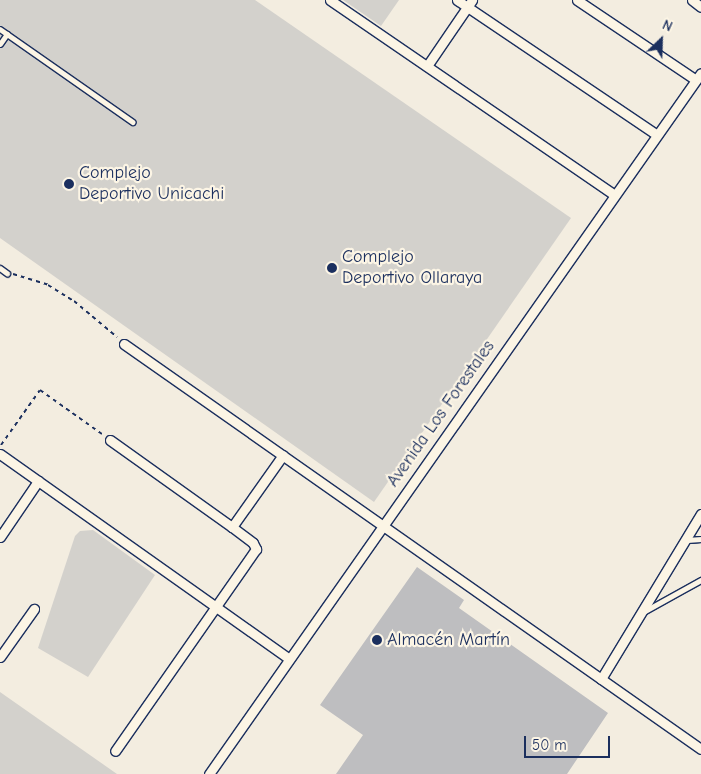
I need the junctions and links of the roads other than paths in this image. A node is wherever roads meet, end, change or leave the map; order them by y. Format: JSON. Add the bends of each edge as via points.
{"nodes":[{"id":1,"x":330,"y":0,"type":"edge"},
{"id":2,"x":457,"y":0,"type":"edge"},
{"id":3,"x":577,"y":0,"type":"edge"},
{"id":4,"x":692,"y":0,"type":"edge"},
{"id":5,"x":470,"y":4,"type":"edge"},
{"id":6,"x":701,"y":6,"type":"edge"},
{"id":7,"x":0,"y":29,"type":"edge"},
{"id":8,"x":7,"y":34,"type":"junction"},
{"id":9,"x":0,"y":44,"type":"edge"},
{"id":10,"x":427,"y":66,"type":"junction"},
{"id":11,"x":698,"y":77,"type":"edge"},
{"id":12,"x":133,"y":122,"type":"dead end"},
{"id":13,"x":657,"y":135,"type":"junction"},
{"id":14,"x":615,"y":195,"type":"junction"},
{"id":15,"x":0,"y":268,"type":"edge"},
{"id":16,"x":7,"y":273,"type":"road end"},
{"id":17,"x":124,"y":344,"type":"road end"},
{"id":18,"x":110,"y":440,"type":"road end"},
{"id":19,"x":0,"y":454,"type":"edge"},
{"id":20,"x":283,"y":455,"type":"junction"},
{"id":21,"x":38,"y":482,"type":"junction"},
{"id":22,"x":701,"y":514,"type":"edge"},
{"id":23,"x":383,"y":526,"type":"junction"},
{"id":24,"x":232,"y":527,"type":"junction"},
{"id":25,"x":0,"y":538,"type":"edge"},
{"id":26,"x":701,"y":539,"type":"edge"},
{"id":27,"x":685,"y":540,"type":"junction"},
{"id":28,"x":701,"y":580,"type":"edge"},
{"id":29,"x":217,"y":608,"type":"junction"},
{"id":30,"x":34,"y":609,"type":"dead end"},
{"id":31,"x":642,"y":613,"type":"junction"},
{"id":32,"x":0,"y":657,"type":"edge"},
{"id":33,"x":289,"y":659,"type":"junction"},
{"id":34,"x":601,"y":679,"type":"junction"},
{"id":35,"x":701,"y":749,"type":"edge"},
{"id":36,"x":115,"y":751,"type":"dead end"},
{"id":37,"x":210,"y":774,"type":"edge"}],
"edges":[{"from":1,"to":10,"type":"street"},
{"from":2,"to":5,"type":"street"},
{"from":3,"to":11,"type":"street"},
{"from":4,"to":6,"type":"street"},
{"from":5,"to":10,"type":"street"},
{"from":5,"to":13,"type":"street"},
{"from":7,"to":8,"type":"lane"},
{"from":8,"to":9,"type":"lane"},
{"from":8,"to":12,"type":"lane"},
{"from":10,"to":14,"type":"street"},
{"from":11,"to":13,"type":"street","name":"Avenida Los Forestales"},
{"from":13,"to":14,"type":"street","name":"Avenida Los Forestales"},
{"from":14,"to":23,"type":"street","name":"Avenida Los Forestales"},
{"from":15,"to":16,"type":"lane"},
{"from":17,"to":20,"type":"street"},
{"from":18,"to":24,"type":"street"},
{"from":19,"to":21,"type":"street"},
{"from":20,"to":23,"type":"street"},
{"from":20,"to":24,"type":"street"},
{"from":21,"to":25,"type":"street"},
{"from":21,"to":29,"type":"street"},
{"from":22,"to":27,"type":"street"},
{"from":23,"to":33,"type":"street","name":"Avenida Los Forestales"},
{"from":23,"to":34,"type":"street"},
{"from":24,"to":29,"type":"street","via":[[256,549]]},
{"from":26,"to":27,"type":"lane"},
{"from":27,"to":31,"type":"street"},
{"from":28,"to":31,"type":"lane"},
{"from":29,"to":33,"type":"street"},
{"from":29,"to":36,"type":"street"},
{"from":30,"to":32,"type":"street"},
{"from":31,"to":34,"type":"street"},
{"from":33,"to":37,"type":"street","name":"Avenida Los Forestales"},
{"from":34,"to":35,"type":"street"}]}
